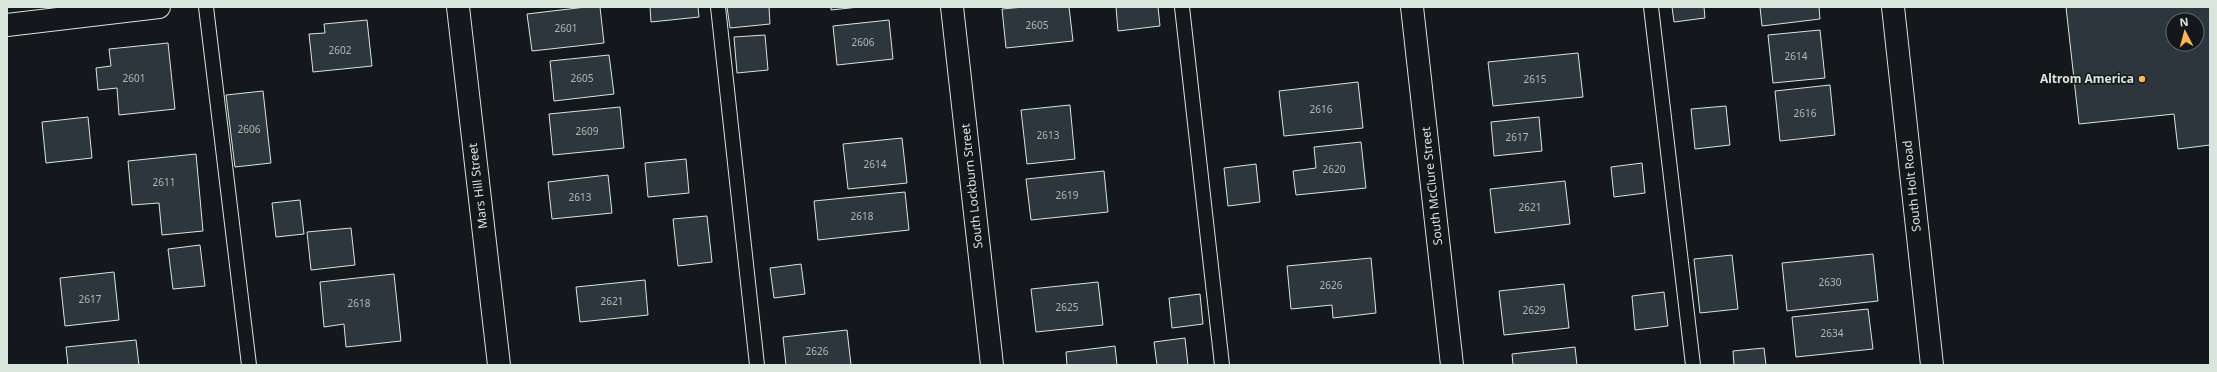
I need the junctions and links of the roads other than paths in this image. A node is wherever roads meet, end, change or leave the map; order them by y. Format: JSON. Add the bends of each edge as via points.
{"nodes":[{"id":1,"x":159,"y":7,"type":"edge"},
{"id":2,"x":206,"y":7,"type":"edge"},
{"id":3,"x":458,"y":7,"type":"edge"},
{"id":4,"x":718,"y":7,"type":"edge"},
{"id":5,"x":952,"y":7,"type":"edge"},
{"id":6,"x":1182,"y":7,"type":"edge"},
{"id":7,"x":1412,"y":7,"type":"edge"},
{"id":8,"x":1651,"y":7,"type":"edge"},
{"id":9,"x":1893,"y":7,"type":"edge"},
{"id":10,"x":7,"y":25,"type":"edge"},
{"id":11,"x":249,"y":365,"type":"edge"},
{"id":12,"x":499,"y":365,"type":"edge"},
{"id":13,"x":757,"y":365,"type":"edge"},
{"id":14,"x":992,"y":365,"type":"edge"},
{"id":15,"x":1222,"y":365,"type":"edge"},
{"id":16,"x":1452,"y":365,"type":"edge"},
{"id":17,"x":1693,"y":365,"type":"edge"},
{"id":18,"x":1932,"y":365,"type":"edge"}],
"edges":[{"from":1,"to":10,"type":"street"},
{"from":2,"to":11,"type":"lane"},
{"from":3,"to":12,"type":"street","name":"Mars Hill Street"},
{"from":4,"to":13,"type":"lane"},
{"from":5,"to":14,"type":"street","name":"South Lockburn Street"},
{"from":6,"to":15,"type":"lane"},
{"from":7,"to":16,"type":"street","name":"South McClure Street"},
{"from":8,"to":17,"type":"lane"},
{"from":9,"to":18,"type":"street","name":"South Holt Road"}]}
